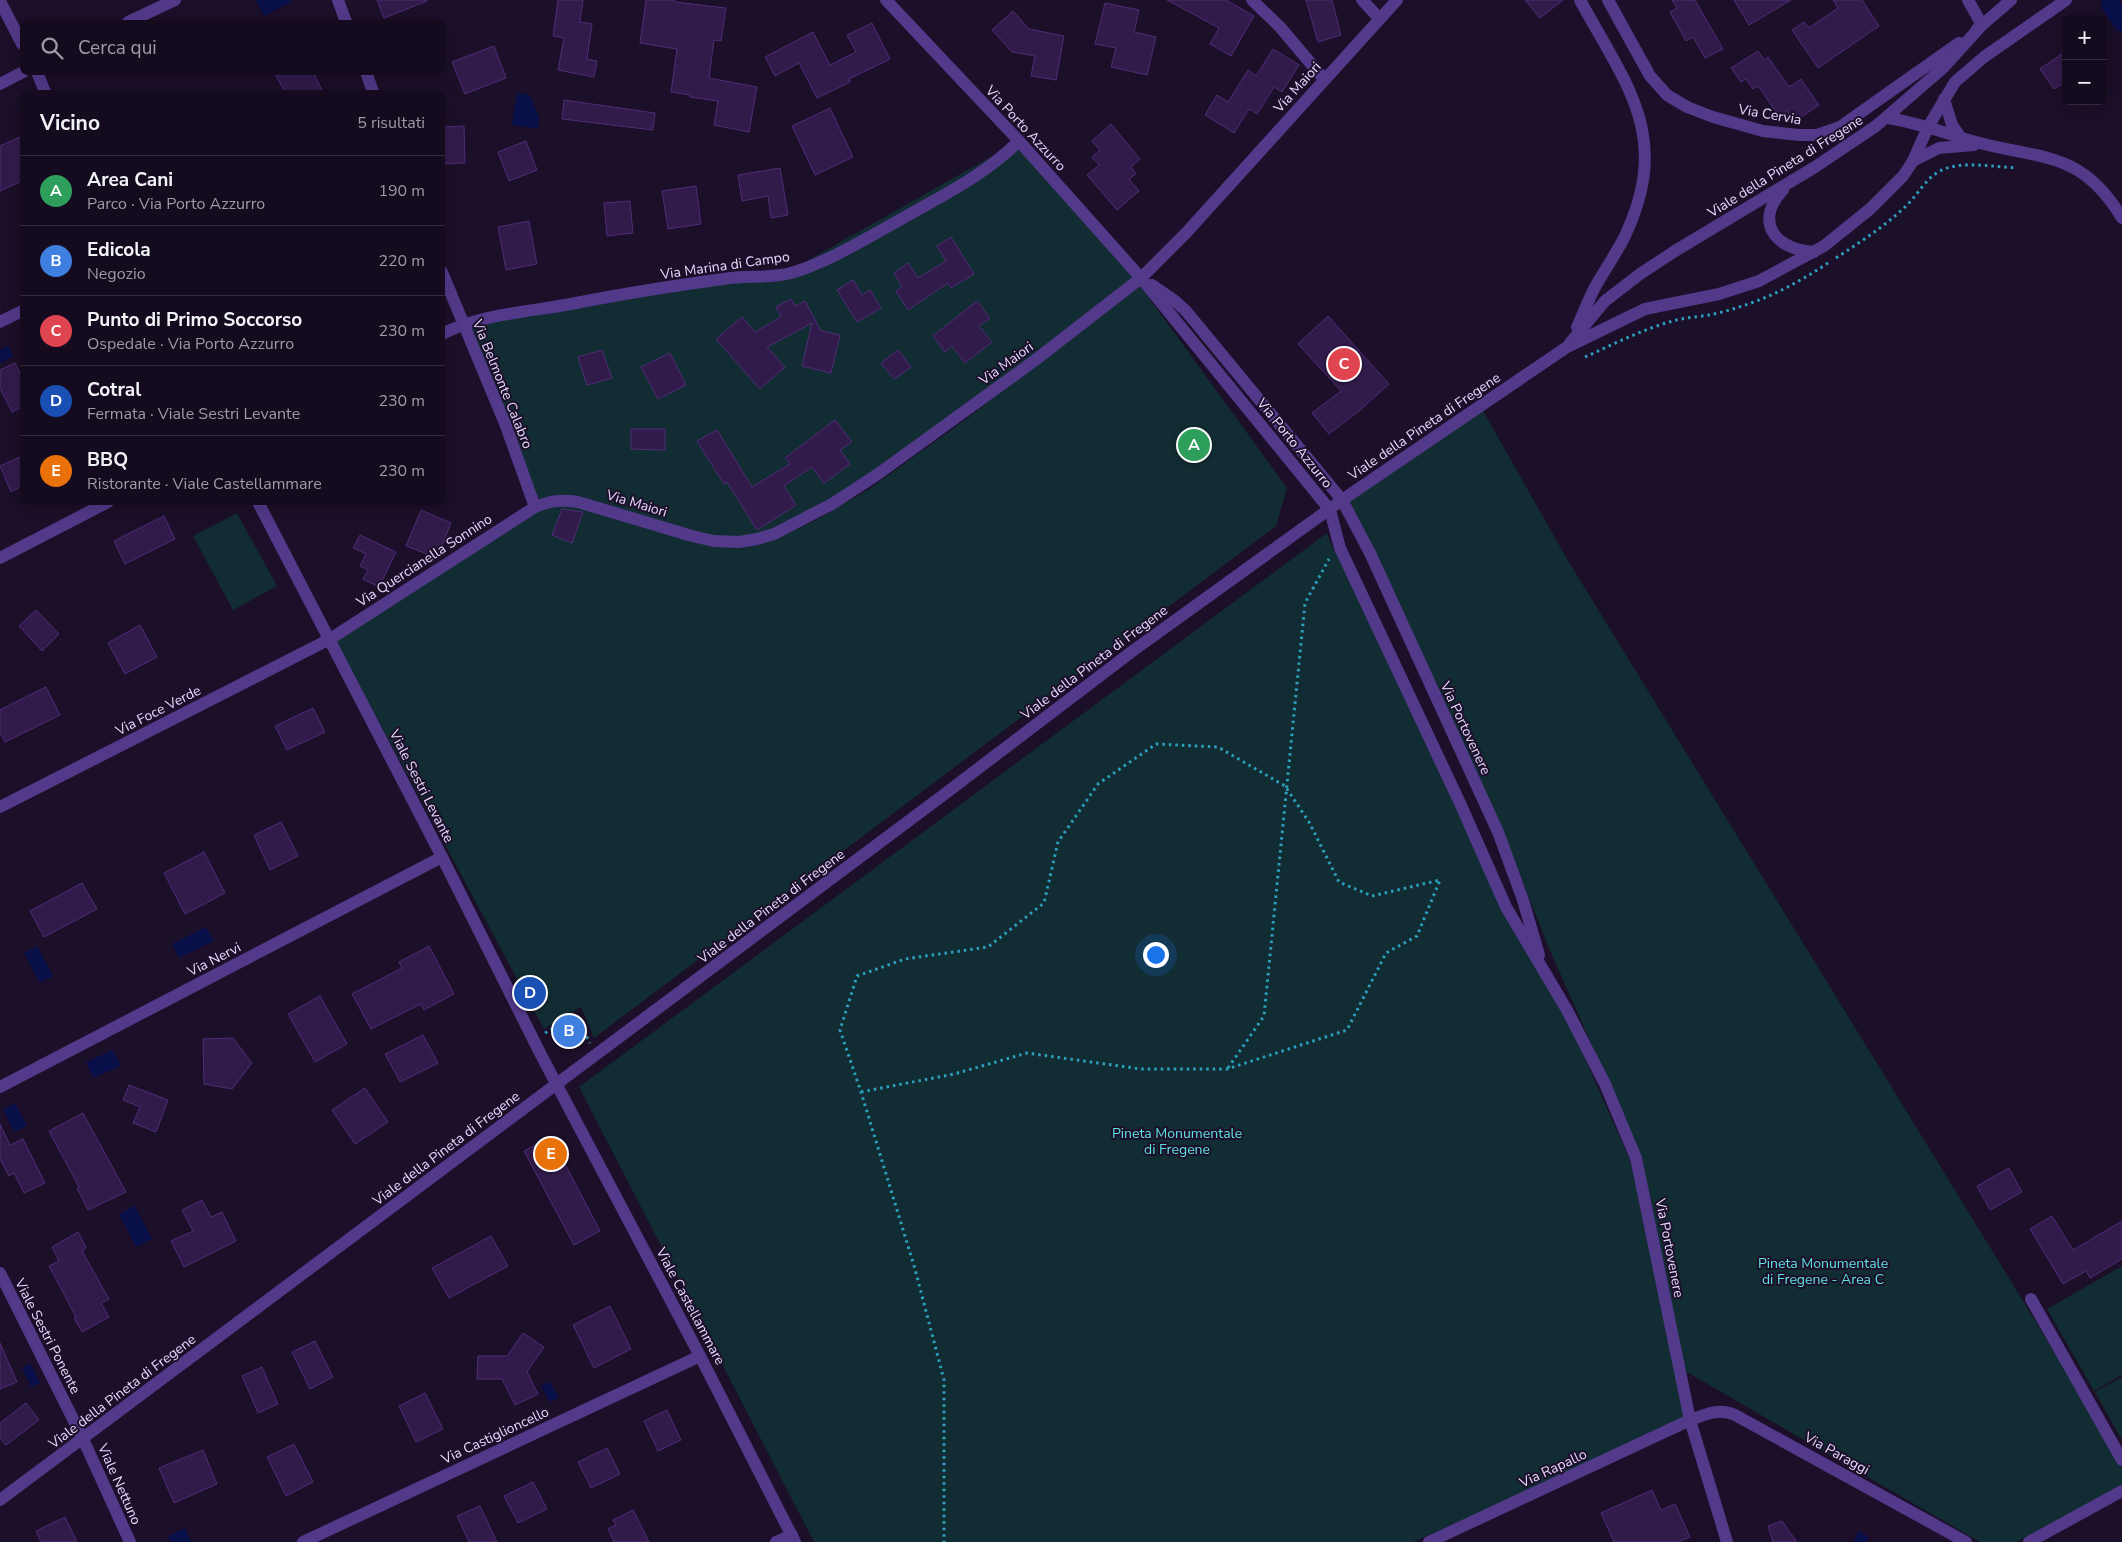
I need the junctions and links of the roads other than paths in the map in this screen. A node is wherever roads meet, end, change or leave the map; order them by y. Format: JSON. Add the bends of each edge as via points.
{"nodes":[{"id":1,"x":175,"y":0,"type":"edge"},
{"id":2,"x":338,"y":0,"type":"edge"},
{"id":3,"x":886,"y":0,"type":"edge"},
{"id":4,"x":1252,"y":0,"type":"edge"},
{"id":5,"x":1362,"y":0,"type":"edge"},
{"id":6,"x":1397,"y":0,"type":"edge"},
{"id":7,"x":1580,"y":0,"type":"edge"},
{"id":8,"x":1608,"y":0,"type":"edge"},
{"id":9,"x":1968,"y":0,"type":"edge"},
{"id":10,"x":2011,"y":0,"type":"edge"},
{"id":11,"x":2066,"y":0,"type":"edge"},
{"id":12,"x":0,"y":1,"type":"edge"},
{"id":13,"x":1379,"y":18,"type":"junction"},
{"id":14,"x":132,"y":20,"type":"edge"},
{"id":15,"x":345,"y":20,"type":"edge"},
{"id":16,"x":1982,"y":25,"type":"junction"},
{"id":17,"x":20,"y":40,"type":"edge"},
{"id":18,"x":20,"y":74,"type":"edge"},
{"id":19,"x":38,"y":75,"type":"edge"},
{"id":20,"x":367,"y":75,"type":"edge"},
{"id":21,"x":1324,"y":79,"type":"junction"},
{"id":22,"x":0,"y":84,"type":"edge"},
{"id":23,"x":45,"y":90,"type":"edge"},
{"id":24,"x":372,"y":90,"type":"edge"},
{"id":25,"x":1944,"y":99,"type":"junction"},
{"id":26,"x":1887,"y":118,"type":"junction"},
{"id":27,"x":1928,"y":127,"type":"junction"},
{"id":28,"x":1962,"y":138,"type":"junction"},
{"id":29,"x":1018,"y":141,"type":"junction"},
{"id":30,"x":1989,"y":145,"type":"junction"},
{"id":31,"x":1913,"y":161,"type":"junction"},
{"id":32,"x":1794,"y":180,"type":"junction"},
{"id":33,"x":2122,"y":218,"type":"edge"},
{"id":34,"x":1814,"y":252,"type":"junction"},
{"id":35,"x":1141,"y":278,"type":"junction"},
{"id":36,"x":445,"y":280,"type":"edge"},
{"id":37,"x":20,"y":312,"type":"edge"},
{"id":38,"x":0,"y":322,"type":"edge"},
{"id":39,"x":462,"y":324,"type":"junction"},
{"id":40,"x":445,"y":332,"type":"edge"},
{"id":41,"x":1567,"y":347,"type":"junction"},
{"id":42,"x":1342,"y":500,"type":"junction"},
{"id":43,"x":102,"y":505,"type":"edge"},
{"id":44,"x":260,"y":505,"type":"edge"},
{"id":45,"x":535,"y":507,"type":"junction"},
{"id":46,"x":1330,"y":510,"type":"junction"},
{"id":47,"x":0,"y":558,"type":"edge"},
{"id":48,"x":330,"y":639,"type":"junction"},
{"id":49,"x":0,"y":808,"type":"edge"},
{"id":50,"x":442,"y":857,"type":"junction"},
{"id":51,"x":1545,"y":976,"type":"junction"},
{"id":52,"x":557,"y":1084,"type":"junction"},
{"id":53,"x":0,"y":1087,"type":"edge"},
{"id":54,"x":2,"y":1281,"type":"edge"},
{"id":55,"x":2030,"y":1299,"type":"dead end"},
{"id":56,"x":700,"y":1356,"type":"junction"},
{"id":57,"x":1690,"y":1420,"type":"junction"},
{"id":58,"x":83,"y":1438,"type":"junction"},
{"id":59,"x":2122,"y":1460,"type":"edge"},
{"id":60,"x":2122,"y":1491,"type":"edge"},
{"id":61,"x":0,"y":1500,"type":"edge"},
{"id":62,"x":794,"y":1538,"type":"edge"},
{"id":63,"x":130,"y":1542,"type":"edge"},
{"id":64,"x":302,"y":1542,"type":"edge"},
{"id":65,"x":776,"y":1542,"type":"edge"},
{"id":66,"x":1429,"y":1542,"type":"edge"},
{"id":67,"x":1726,"y":1542,"type":"edge"},
{"id":68,"x":1966,"y":1542,"type":"edge"},
{"id":69,"x":2029,"y":1542,"type":"edge"}],
"edges":[{"from":1,"to":14,"type":"street"},
{"from":2,"to":15,"type":"street"},
{"from":3,"to":29,"type":"street","name":"Via Porto Azzurro"},
{"from":4,"to":21,"type":"street","via":[[1280,26]]},
{"from":5,"to":13,"type":"street"},
{"from":6,"to":13,"type":"street","name":"Via Maiori"},
{"from":7,"to":41,"type":"street","via":[[1636,104],[1643,127],[1646,165],[1641,193],[1625,237],[1595,288]]},
{"from":8,"to":16,"type":"street","name":"Via Cervia","via":[[1650,76],[1667,95],[1712,117],[1763,131],[1799,135],[1822,134],[1840,127]]},
{"from":9,"to":16,"type":"street"},
{"from":10,"to":16,"type":"street","name":"Viale della Pineta di Fregene"},
{"from":11,"to":25,"type":"street","name":"Viale della Pineta di Fregene","via":[[1984,57],[1955,82]]},
{"from":12,"to":17,"type":"street"},
{"from":13,"to":21,"type":"street","name":"Via Maiori"},
{"from":16,"to":26,"type":"street","name":"Viale della Pineta di Fregene","via":[[1944,68]]},
{"from":18,"to":22,"type":"street"},
{"from":19,"to":23,"type":"street"},
{"from":20,"to":24,"type":"street"},
{"from":21,"to":35,"type":"street","name":"Via Maiori","via":[[1186,233]]},
{"from":25,"to":27,"type":"street","name":"Viale della Pineta di Fregene"},
{"from":25,"to":28,"type":"street","via":[[1952,125]]},
{"from":26,"to":27,"type":"street"},
{"from":26,"to":32,"type":"street","name":"Viale della Pineta di Fregene"},
{"from":27,"to":28,"type":"street"},
{"from":27,"to":31,"type":"street","name":"Viale della Pineta di Fregene"},
{"from":28,"to":30,"type":"street"},
{"from":29,"to":35,"type":"street","name":"Via Porto Azzurro"},
{"from":29,"to":39,"type":"street","name":"Via Marina di Campo","via":[[996,163],[968,182],[860,242],[791,273],[725,278]]},
{"from":30,"to":31,"type":"street","via":[[1947,146]]},
{"from":30,"to":33,"type":"street","via":[[2052,158],[2072,167],[2105,194]]},
{"from":31,"to":34,"type":"street","name":"Viale della Pineta di Fregene","via":[[1886,196]]},
{"from":32,"to":34,"type":"street","via":[[1773,203],[1771,230],[1786,246]]},
{"from":32,"to":41,"type":"street","name":"Viale della Pineta di Fregene","via":[[1675,251],[1617,292]]},
{"from":34,"to":41,"type":"street","name":"Viale della Pineta di Fregene","via":[[1771,276],[1736,289],[1639,311]]},
{"from":35,"to":42,"type":"street","name":"Via Porto Azzurro","via":[[1186,311]]},
{"from":35,"to":45,"type":"street","name":"Via Maiori","via":[[1034,361],[878,474],[813,515],[774,534],[738,542],[714,541],[578,502],[561,500]]},
{"from":35,"to":46,"type":"street","name":"Via Porto Azzurro"},
{"from":36,"to":39,"type":"street","name":"Via Belmonte Calabro"},
{"from":37,"to":38,"type":"street"},
{"from":39,"to":40,"type":"street","name":"Via Marina di Campo"},
{"from":39,"to":45,"type":"street","name":"Via Belmonte Calabro","via":[[506,426]]},
{"from":41,"to":42,"type":"street","name":"Viale della Pineta di Fregene"},
{"from":42,"to":46,"type":"street","name":"Viale della Pineta di Fregene"},
{"from":42,"to":51,"type":"street","name":"Via Portovenere","via":[[1370,553],[1498,832],[1523,900]]},
{"from":43,"to":47,"type":"street"},
{"from":44,"to":48,"type":"street","name":"Viale Sestri Levante"},
{"from":45,"to":48,"type":"street","name":"Via Quercianella Sonnino"},
{"from":46,"to":51,"type":"street","name":"Via Portovenere","via":[[1340,548],[1506,907]]},
{"from":46,"to":52,"type":"street","name":"Viale della Pineta di Fregene","via":[[1134,650]]},
{"from":48,"to":49,"type":"street","name":"Via Foce Verde"},
{"from":48,"to":50,"type":"street","name":"Viale Sestri Levante"},
{"from":50,"to":52,"type":"street","name":"Viale Sestri Levante"},
{"from":50,"to":53,"type":"street","name":"Via Nervi"},
{"from":51,"to":57,"type":"street","name":"Via Portovenere","via":[[1567,1010],[1605,1084],[1636,1158]]},
{"from":52,"to":56,"type":"street","name":"Viale Castellammare"},
{"from":52,"to":58,"type":"street","name":"Viale della Pineta di Fregene"},
{"from":54,"to":58,"type":"street","name":"Viale Sestri Ponente"},
{"from":55,"to":59,"type":"street"},
{"from":56,"to":62,"type":"street","name":"Viale Castellammare"},
{"from":56,"to":64,"type":"street","name":"Via Castiglioncello"},
{"from":57,"to":66,"type":"street","name":"Via Rapallo"},
{"from":57,"to":67,"type":"street","name":"Via Portovenere"},
{"from":57,"to":68,"type":"street","name":"Via Paraggi","via":[[1711,1412],[1732,1414]]},
{"from":58,"to":61,"type":"street","name":"Viale della Pineta di Fregene"},
{"from":58,"to":63,"type":"street","name":"Viale Nettuno"},
{"from":60,"to":69,"type":"street"},
{"from":62,"to":65,"type":"street"}]}
